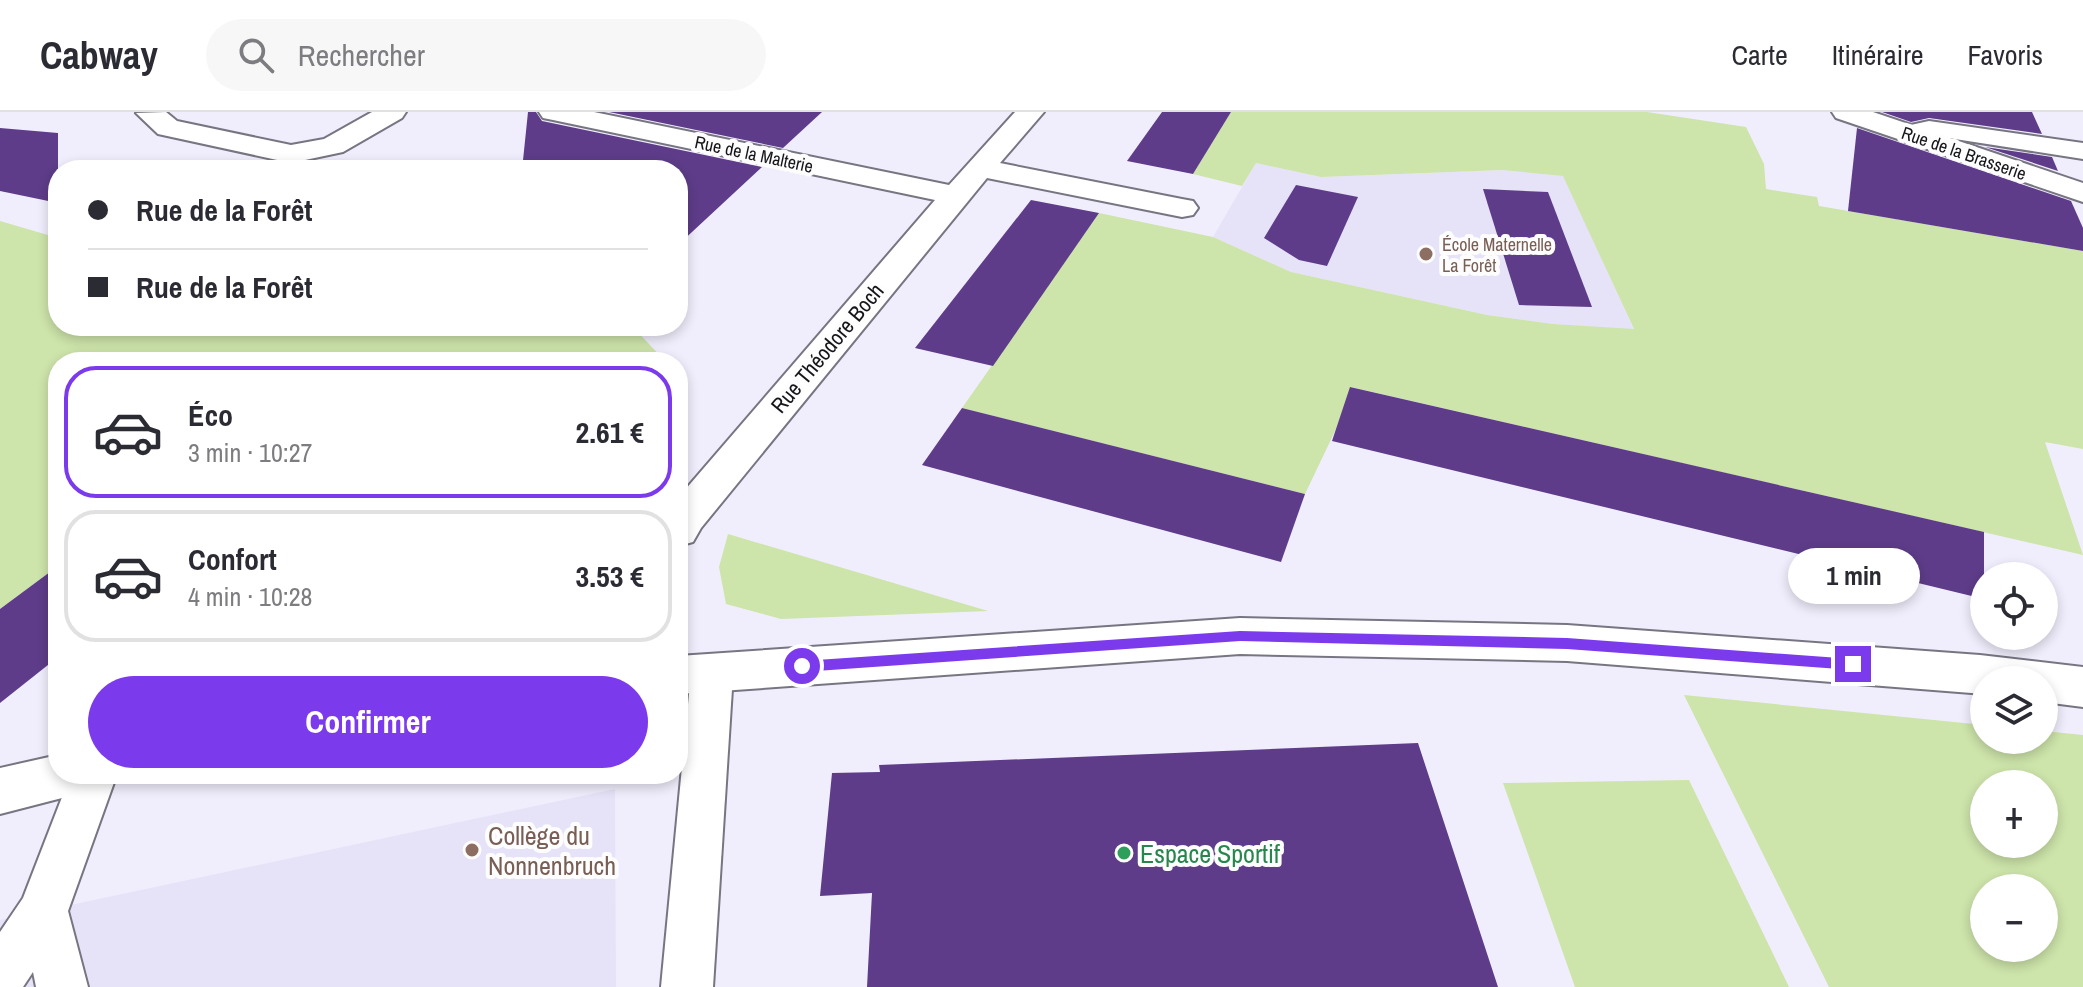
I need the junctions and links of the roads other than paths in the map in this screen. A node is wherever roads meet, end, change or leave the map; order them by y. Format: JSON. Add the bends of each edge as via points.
{"nodes":[{"id":1,"x":392,"y":112,"type":"edge"},
{"id":2,"x":553,"y":112,"type":"edge"},
{"id":3,"x":1030,"y":112,"type":"edge"},
{"id":4,"x":1846,"y":112,"type":"edge"},
{"id":5,"x":150,"y":113,"type":"edge"},
{"id":6,"x":1906,"y":133,"type":"junction"},
{"id":7,"x":2083,"y":151,"type":"edge"},
{"id":8,"x":980,"y":168,"type":"junction"},
{"id":9,"x":2083,"y":193,"type":"edge"},
{"id":10,"x":955,"y":195,"type":"junction"},
{"id":11,"x":1182,"y":208,"type":"dead end"},
{"id":12,"x":688,"y":515,"type":"edge"},
{"id":13,"x":1970,"y":673,"type":"edge"},
{"id":14,"x":695,"y":674,"type":"edge"},
{"id":15,"x":2058,"y":684,"type":"edge"},
{"id":16,"x":2083,"y":687,"type":"edge"},
{"id":17,"x":48,"y":780,"type":"edge"},
{"id":18,"x":90,"y":784,"type":"edge"},
{"id":19,"x":0,"y":791,"type":"edge"},
{"id":20,"x":43,"y":911,"type":"junction"},
{"id":21,"x":0,"y":977,"type":"edge"},
{"id":22,"x":62,"y":987,"type":"edge"},
{"id":23,"x":687,"y":987,"type":"edge"}],
"edges":[{"from":1,"to":5,"type":"street","via":[[333,146],[291,154],[168,128]]},
{"from":2,"to":10,"type":"street","name":"Rue de la Malterie"},
{"from":3,"to":8,"type":"street","name":"Rue Théodore Boch"},
{"from":4,"to":6,"type":"street","name":"Rue de la Brasserie"},
{"from":6,"to":7,"type":"lane","via":[[1929,128]]},
{"from":6,"to":9,"type":"street","name":"Rue de la Brasserie"},
{"from":8,"to":10,"type":"street","name":"Rue Théodore Boch"},
{"from":8,"to":11,"type":"street"},
{"from":10,"to":12,"type":"street","name":"Rue Théodore Boch"},
{"from":13,"to":14,"type":"street","via":[[1567,643],[1240,636]]},
{"from":14,"to":23,"type":"lane"},
{"from":15,"to":16,"type":"street"},
{"from":17,"to":19,"type":"street"},
{"from":18,"to":20,"type":"lane"},
{"from":20,"to":21,"type":"lane"},
{"from":20,"to":22,"type":"lane"}]}
